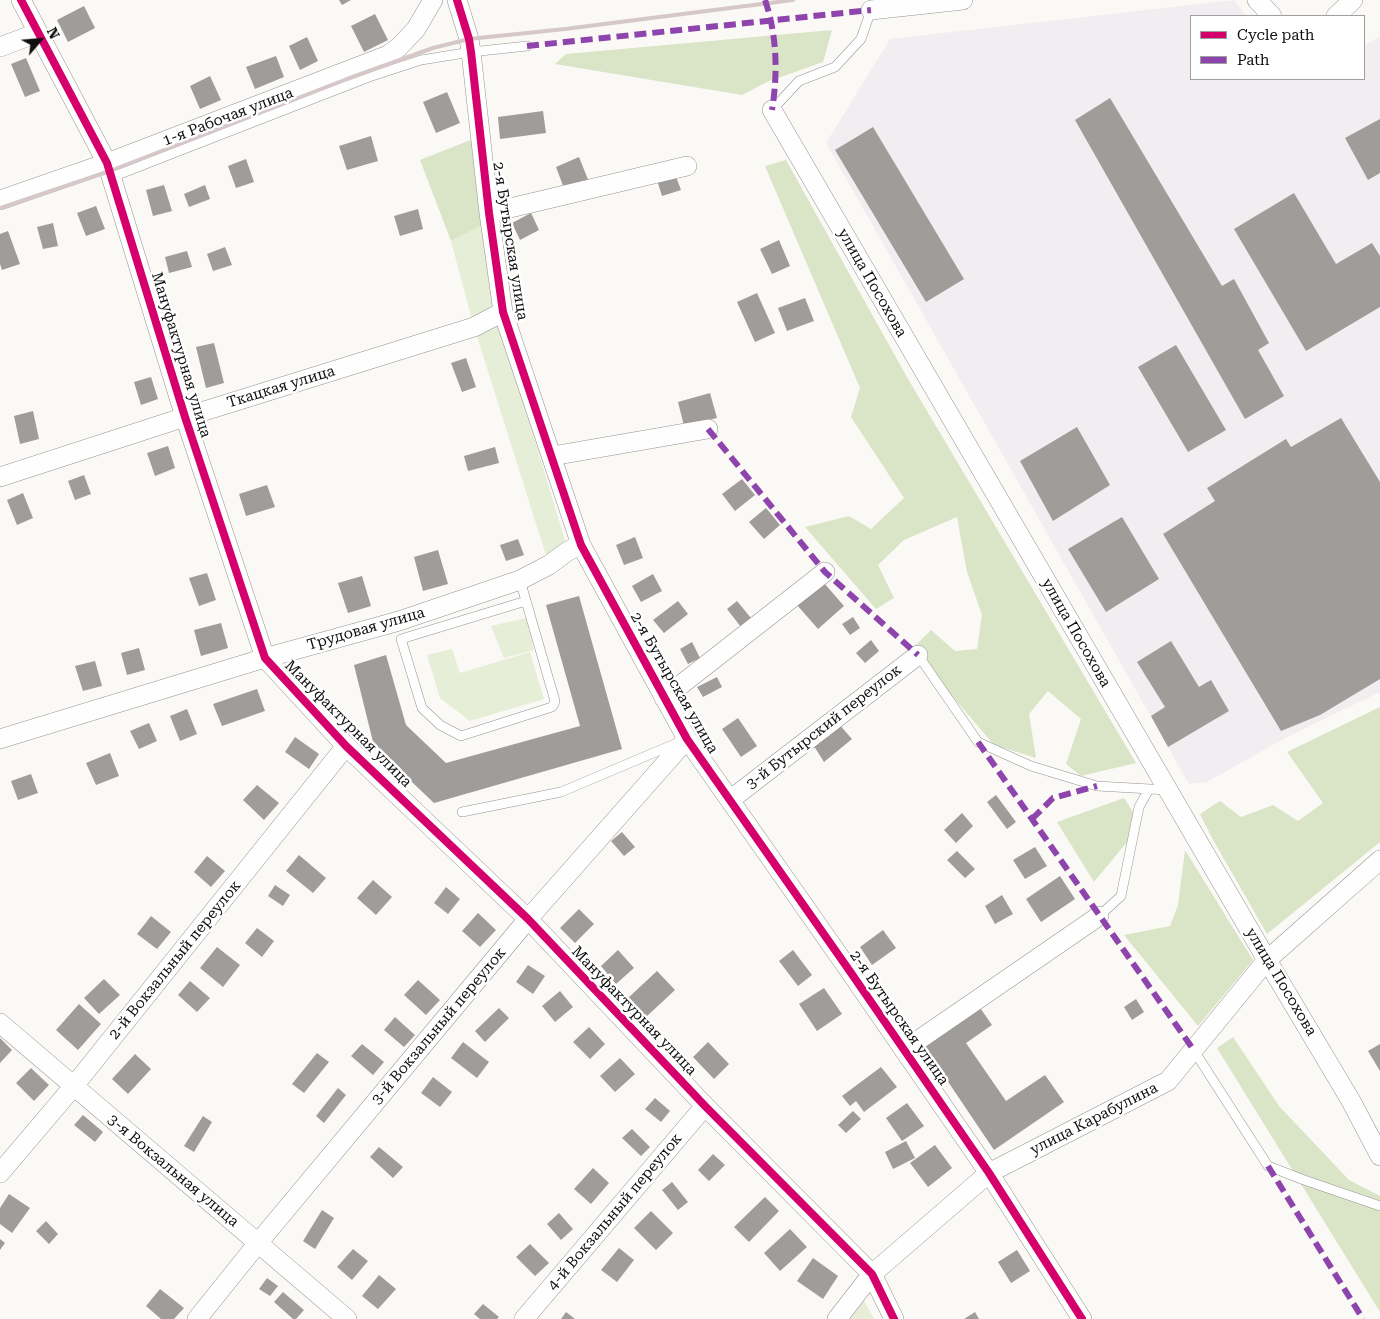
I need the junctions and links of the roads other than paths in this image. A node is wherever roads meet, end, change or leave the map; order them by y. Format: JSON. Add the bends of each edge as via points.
{"nodes":[{"id":1,"x":21,"y":0,"type":"edge"},
{"id":2,"x":433,"y":0,"type":"edge"},
{"id":3,"x":457,"y":0,"type":"edge"},
{"id":4,"x":963,"y":0,"type":"edge"},
{"id":5,"x":1257,"y":0,"type":"edge"},
{"id":6,"x":1353,"y":0,"type":"edge"},
{"id":7,"x":871,"y":10,"type":"joint"},
{"id":8,"x":1271,"y":15,"type":"edge"},
{"id":9,"x":1337,"y":15,"type":"edge"},
{"id":10,"x":37,"y":33,"type":"junction"},
{"id":11,"x":527,"y":46,"type":"dead end"},
{"id":12,"x":0,"y":47,"type":"edge"},
{"id":13,"x":471,"y":52,"type":"junction"},
{"id":14,"x":772,"y":110,"type":"joint"},
{"id":15,"x":687,"y":166,"type":"dead end"},
{"id":16,"x":110,"y":170,"type":"junction"},
{"id":17,"x":0,"y":200,"type":"edge"},
{"id":18,"x":489,"y":213,"type":"junction"},
{"id":19,"x":504,"y":312,"type":"junction"},
{"id":20,"x":185,"y":417,"type":"junction"},
{"id":21,"x":708,"y":429,"type":"dead end"},
{"id":22,"x":552,"y":456,"type":"junction"},
{"id":23,"x":0,"y":477,"type":"edge"},
{"id":24,"x":581,"y":545,"type":"junction"},
{"id":25,"x":825,"y":572,"type":"dead end"},
{"id":26,"x":520,"y":580,"type":"junction"},
{"id":27,"x":526,"y":601,"type":"junction"},
{"id":28,"x":918,"y":655,"type":"joint"},
{"id":29,"x":265,"y":658,"type":"junction"},
{"id":30,"x":664,"y":698,"type":"junction"},
{"id":31,"x":0,"y":739,"type":"edge"},
{"id":32,"x":687,"y":739,"type":"junction"},
{"id":33,"x":346,"y":746,"type":"junction"},
{"id":34,"x":1159,"y":789,"type":"junction"},
{"id":35,"x":730,"y":800,"type":"junction"},
{"id":36,"x":462,"y":812,"type":"dead end"},
{"id":37,"x":1376,"y":866,"type":"edge"},
{"id":38,"x":1099,"y":916,"type":"joint"},
{"id":39,"x":528,"y":919,"type":"junction"},
{"id":40,"x":1267,"y":960,"type":"junction"},
{"id":41,"x":0,"y":1023,"type":"edge"},
{"id":42,"x":1193,"y":1049,"type":"junction"},
{"id":43,"x":904,"y":1050,"type":"junction"},
{"id":44,"x":73,"y":1087,"type":"junction"},
{"id":45,"x":705,"y":1106,"type":"junction"},
{"id":46,"x":1379,"y":1151,"type":"edge"},
{"id":47,"x":0,"y":1173,"type":"edge"},
{"id":48,"x":989,"y":1173,"type":"junction"},
{"id":49,"x":1380,"y":1206,"type":"edge"},
{"id":50,"x":258,"y":1243,"type":"junction"},
{"id":51,"x":872,"y":1274,"type":"junction"},
{"id":52,"x":197,"y":1319,"type":"edge"},
{"id":53,"x":347,"y":1319,"type":"edge"},
{"id":54,"x":524,"y":1319,"type":"edge"},
{"id":55,"x":837,"y":1319,"type":"edge"},
{"id":56,"x":894,"y":1319,"type":"edge"},
{"id":57,"x":1082,"y":1319,"type":"edge"}],
"edges":[{"from":1,"to":10,"type":"street","name":"Мануфактурная улица"},
{"from":2,"to":16,"type":"street","name":"1-я Рабочая улица","via":[[416,29],[388,55]]},
{"from":3,"to":13,"type":"street","name":"2-я Бутырская улица"},
{"from":4,"to":7,"type":"street"},
{"from":5,"to":8,"type":"street"},
{"from":6,"to":9,"type":"street"},
{"from":7,"to":14,"type":"lane","via":[[861,39],[835,67],[799,81]]},
{"from":10,"to":12,"type":"street"},
{"from":10,"to":16,"type":"street","name":"Мануфактурная улица"},
{"from":11,"to":13,"type":"lane"},
{"from":13,"to":16,"type":"lane","via":[[421,60]]},
{"from":13,"to":18,"type":"street","name":"2-я Бутырская улица"},
{"from":14,"to":34,"type":"street","name":"улица Посохова"},
{"from":15,"to":18,"type":"street"},
{"from":16,"to":17,"type":"street","name":"1-я Рабочая улица"},
{"from":16,"to":20,"type":"street","name":"Мануфактурная улица"},
{"from":18,"to":19,"type":"street","name":"2-я Бутырская улица"},
{"from":19,"to":20,"type":"street","name":"Ткацкая улица","via":[[474,327]]},
{"from":19,"to":22,"type":"street","name":"2-я Бутырская улица"},
{"from":20,"to":23,"type":"street","name":"Ткацкая улица"},
{"from":20,"to":29,"type":"street","name":"Мануфактурная улица"},
{"from":21,"to":22,"type":"street"},
{"from":22,"to":24,"type":"street","name":"2-я Бутырская улица"},
{"from":24,"to":26,"type":"street","name":"Трудовая улица"},
{"from":24,"to":30,"type":"street","name":"2-я Бутырская улица"},
{"from":25,"to":30,"type":"street"},
{"from":26,"to":27,"type":"lane"},
{"from":26,"to":29,"type":"street","name":"Трудовая улица","via":[[399,621]]},
{"from":27,"to":27,"type":"lane","via":[[555,701],[552,707],[461,736],[440,726],[422,708],[401,639]]},
{"from":28,"to":34,"type":"lane","via":[[978,742],[1031,766],[1097,786]]},
{"from":28,"to":35,"type":"street","name":"3-й Бутырский переулок"},
{"from":29,"to":31,"type":"street","name":"Трудовая улица"},
{"from":29,"to":33,"type":"street","name":"Мануфактурная улица"},
{"from":30,"to":32,"type":"street","name":"2-я Бутырская улица"},
{"from":32,"to":35,"type":"street","name":"2-я Бутырская улица"},
{"from":32,"to":36,"type":"lane","via":[[561,792]]},
{"from":32,"to":39,"type":"street","name":"3-й Вокзальный переулок"},
{"from":33,"to":39,"type":"street","name":"Мануфактурная улица"},
{"from":33,"to":44,"type":"street","name":"2-й Вокзальный переулок"},
{"from":34,"to":38,"type":"lane","via":[[1139,807],[1121,896]]},
{"from":34,"to":40,"type":"street","name":"улица Посохова"},
{"from":35,"to":43,"type":"street","name":"2-я Бутырская улица"},
{"from":37,"to":40,"type":"street","name":"улица Карабулина"},
{"from":38,"to":43,"type":"street"},
{"from":39,"to":45,"type":"street","name":"Мануфактурная улица"},
{"from":39,"to":50,"type":"street","name":"3-й Вокзальный переулок"},
{"from":40,"to":42,"type":"street","name":"улица Карабулина"},
{"from":40,"to":46,"type":"street","name":"улица Посохова"},
{"from":41,"to":44,"type":"street","name":"3-я Вокзальная улица"},
{"from":42,"to":48,"type":"street","name":"улица Карабулина","via":[[1168,1081]]},
{"from":42,"to":49,"type":"lane","via":[[1268,1166]]},
{"from":43,"to":48,"type":"street","name":"2-я Бутырская улица"},
{"from":44,"to":47,"type":"street","name":"2-й Вокзальный переулок"},
{"from":44,"to":50,"type":"street","name":"3-я Вокзальная улица"},
{"from":45,"to":51,"type":"street","name":"Мануфактурная улица"},
{"from":45,"to":54,"type":"street","name":"4-й Вокзальный переулок"},
{"from":48,"to":51,"type":"street","name":"улица Карабулина"},
{"from":48,"to":57,"type":"street","name":"2-я Бутырская улица"},
{"from":50,"to":52,"type":"street","name":"3-й Вокзальный переулок"},
{"from":50,"to":53,"type":"street","name":"3-я Вокзальная улица"},
{"from":51,"to":55,"type":"street","name":"улица Карабулина"},
{"from":51,"to":56,"type":"street","name":"Мануфактурная улица"}]}
